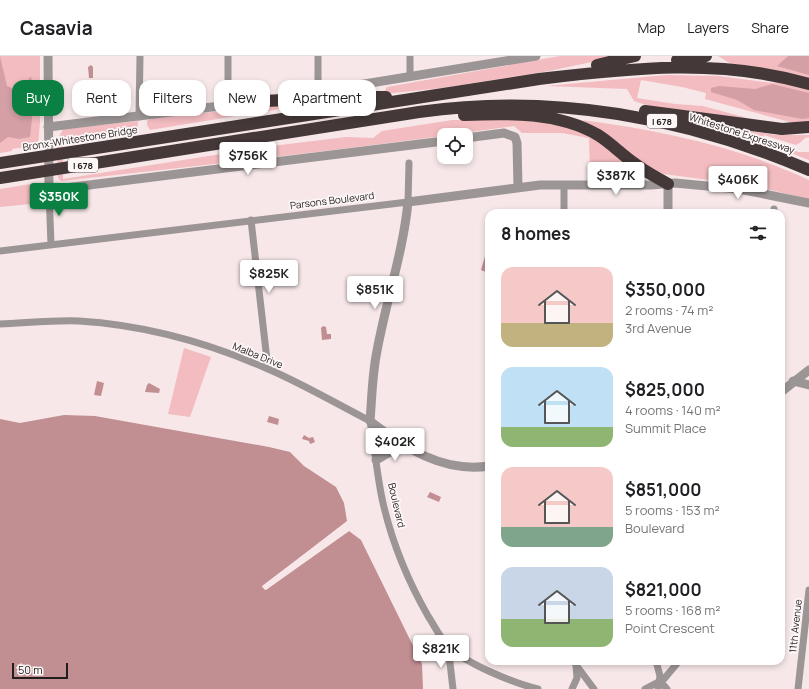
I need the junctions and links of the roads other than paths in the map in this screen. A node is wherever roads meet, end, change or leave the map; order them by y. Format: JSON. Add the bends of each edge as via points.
{"nodes":[{"id":1,"x":48,"y":56,"type":"edge"},
{"id":2,"x":140,"y":56,"type":"edge"},
{"id":3,"x":228,"y":56,"type":"edge"},
{"id":4,"x":318,"y":56,"type":"edge"},
{"id":5,"x":410,"y":56,"type":"edge"},
{"id":6,"x":536,"y":56,"type":"edge"},
{"id":7,"x":635,"y":56,"type":"edge"},
{"id":8,"x":706,"y":56,"type":"edge"},
{"id":9,"x":519,"y":58,"type":"edge"},
{"id":10,"x":621,"y":69,"type":"junction"},
{"id":11,"x":410,"y":76,"type":"junction"},
{"id":12,"x":539,"y":79,"type":"junction"},
{"id":13,"x":228,"y":80,"type":"edge"},
{"id":14,"x":318,"y":80,"type":"edge"},
{"id":15,"x":376,"y":82,"type":"edge"},
{"id":16,"x":809,"y":84,"type":"edge"},
{"id":17,"x":419,"y":98,"type":"junction"},
{"id":18,"x":270,"y":101,"type":"edge"},
{"id":19,"x":548,"y":106,"type":"junction"},
{"id":20,"x":214,"y":107,"type":"edge"},
{"id":21,"x":139,"y":117,"type":"junction"},
{"id":22,"x":379,"y":118,"type":"junction"},
{"id":23,"x":48,"y":127,"type":"junction"},
{"id":24,"x":809,"y":127,"type":"edge"},
{"id":25,"x":473,"y":137,"type":"edge"},
{"id":26,"x":437,"y":142,"type":"edge"},
{"id":27,"x":0,"y":163,"type":"edge"},
{"id":28,"x":409,"y":163,"type":"dead end"},
{"id":29,"x":809,"y":170,"type":"edge"},
{"id":30,"x":0,"y":178,"type":"edge"},
{"id":31,"x":668,"y":184,"type":"junction"},
{"id":32,"x":564,"y":185,"type":"junction"},
{"id":33,"x":518,"y":188,"type":"junction"},
{"id":34,"x":48,"y":190,"type":"junction"},
{"id":35,"x":408,"y":202,"type":"junction"},
{"id":36,"x":809,"y":203,"type":"edge"},
{"id":37,"x":564,"y":209,"type":"edge"},
{"id":38,"x":668,"y":209,"type":"edge"},
{"id":39,"x":251,"y":220,"type":"junction"},
{"id":40,"x":51,"y":245,"type":"junction"},
{"id":41,"x":0,"y":251,"type":"edge"},
{"id":42,"x":0,"y":324,"type":"edge"},
{"id":43,"x":268,"y":369,"type":"junction"},
{"id":44,"x":809,"y":370,"type":"edge"},
{"id":45,"x":793,"y":381,"type":"junction"},
{"id":46,"x":809,"y":385,"type":"edge"},
{"id":47,"x":785,"y":388,"type":"edge"},
{"id":48,"x":370,"y":422,"type":"junction"},
{"id":49,"x":402,"y":445,"type":"junction"},
{"id":50,"x":376,"y":460,"type":"junction"},
{"id":51,"x":485,"y":466,"type":"edge"},
{"id":52,"x":809,"y":590,"type":"edge"},
{"id":53,"x":448,"y":646,"type":"junction"},
{"id":54,"x":575,"y":665,"type":"edge"},
{"id":55,"x":576,"y":665,"type":"edge"},
{"id":56,"x":657,"y":665,"type":"edge"},
{"id":57,"x":675,"y":665,"type":"edge"},
{"id":58,"x":660,"y":681,"type":"junction"},
{"id":59,"x":453,"y":689,"type":"edge"},
{"id":60,"x":538,"y":689,"type":"edge"},
{"id":61,"x":572,"y":689,"type":"edge"},
{"id":62,"x":594,"y":689,"type":"edge"},
{"id":63,"x":645,"y":689,"type":"edge"},
{"id":64,"x":658,"y":689,"type":"edge"},
{"id":65,"x":667,"y":689,"type":"edge"},
{"id":66,"x":798,"y":689,"type":"edge"}],
"edges":[{"from":1,"to":23,"type":"street"},
{"from":2,"to":21,"type":"street"},
{"from":3,"to":13,"type":"street"},
{"from":4,"to":14,"type":"street"},
{"from":5,"to":11,"type":"street"},
{"from":6,"to":9,"type":"street"},
{"from":7,"to":12,"type":"highway"},
{"from":8,"to":10,"type":"highway"},
{"from":9,"to":11,"type":"street"},
{"from":10,"to":12,"type":"highway","number":"I 678"},
{"from":10,"to":16,"type":"highway","number":"I 678","via":[[671,66],[725,68]]},
{"from":11,"to":15,"type":"street"},
{"from":12,"to":17,"type":"highway","number":"I 678"},
{"from":17,"to":18,"type":"highway","via":[[346,97]]},
{"from":17,"to":27,"type":"highway","name":"Bronx-Whitestone Bridge","number":"I 678"},
{"from":19,"to":22,"type":"highway","name":"Whitestone Expressway","number":"I 678","via":[[466,107]]},
{"from":19,"to":24,"type":"highway","via":[[603,106],[778,128]]},
{"from":19,"to":29,"type":"highway","name":"Whitestone Expressway","number":"I 678","via":[[603,111],[682,126],[747,146]]},
{"from":20,"to":21,"type":"street"},
{"from":21,"to":23,"type":"street"},
{"from":22,"to":30,"type":"highway","name":"Whitestone Expressway","number":"I 678"},
{"from":22,"to":31,"type":"highway","via":[[486,114],[563,121],[599,136],[633,163]]},
{"from":23,"to":34,"type":"street"},
{"from":25,"to":33,"type":"street","via":[[504,133],[513,135],[517,142]]},
{"from":26,"to":34,"type":"street"},
{"from":28,"to":35,"type":"street","name":"Boulevard"},
{"from":31,"to":32,"type":"street","name":"Parsons Boulevard"},
{"from":31,"to":36,"type":"street","name":"Parsons Boulevard","via":[[739,189]]},
{"from":31,"to":38,"type":"street"},
{"from":32,"to":33,"type":"street","name":"Parsons Boulevard"},
{"from":32,"to":37,"type":"street"},
{"from":33,"to":35,"type":"street","name":"Parsons Boulevard"},
{"from":34,"to":40,"type":"street"},
{"from":35,"to":39,"type":"street","name":"Parsons Boulevard"},
{"from":35,"to":48,"type":"street","name":"Boulevard","via":[[402,245],[374,365]]},
{"from":39,"to":40,"type":"street","name":"Parsons Boulevard"},
{"from":39,"to":43,"type":"street"},
{"from":40,"to":41,"type":"street","name":"Parsons Boulevard"},
{"from":42,"to":43,"type":"street","name":"Malba Drive","via":[[72,321],[129,326],[202,345]]},
{"from":43,"to":48,"type":"street","name":"Malba Drive"},
{"from":44,"to":45,"type":"street"},
{"from":45,"to":46,"type":"street"},
{"from":45,"to":47,"type":"street"},
{"from":48,"to":49,"type":"street","name":"Malba Drive"},
{"from":48,"to":50,"type":"street","name":"Boulevard"},
{"from":49,"to":50,"type":"street"},
{"from":49,"to":51,"type":"street","name":"Malba Drive","via":[[443,464]]},
{"from":50,"to":53,"type":"street","name":"Boulevard","via":[[383,502],[397,549],[424,608]]},
{"from":52,"to":66,"type":"street","name":"11th Avenue"},
{"from":53,"to":59,"type":"street"},
{"from":53,"to":60,"type":"street","name":"Boulevard","via":[[498,675]]},
{"from":54,"to":61,"type":"street","via":[[576,678]]},
{"from":55,"to":62,"type":"street"},
{"from":56,"to":58,"type":"street"},
{"from":57,"to":58,"type":"street"},
{"from":58,"to":63,"type":"street"},
{"from":58,"to":64,"type":"street"},
{"from":58,"to":65,"type":"street"}]}
